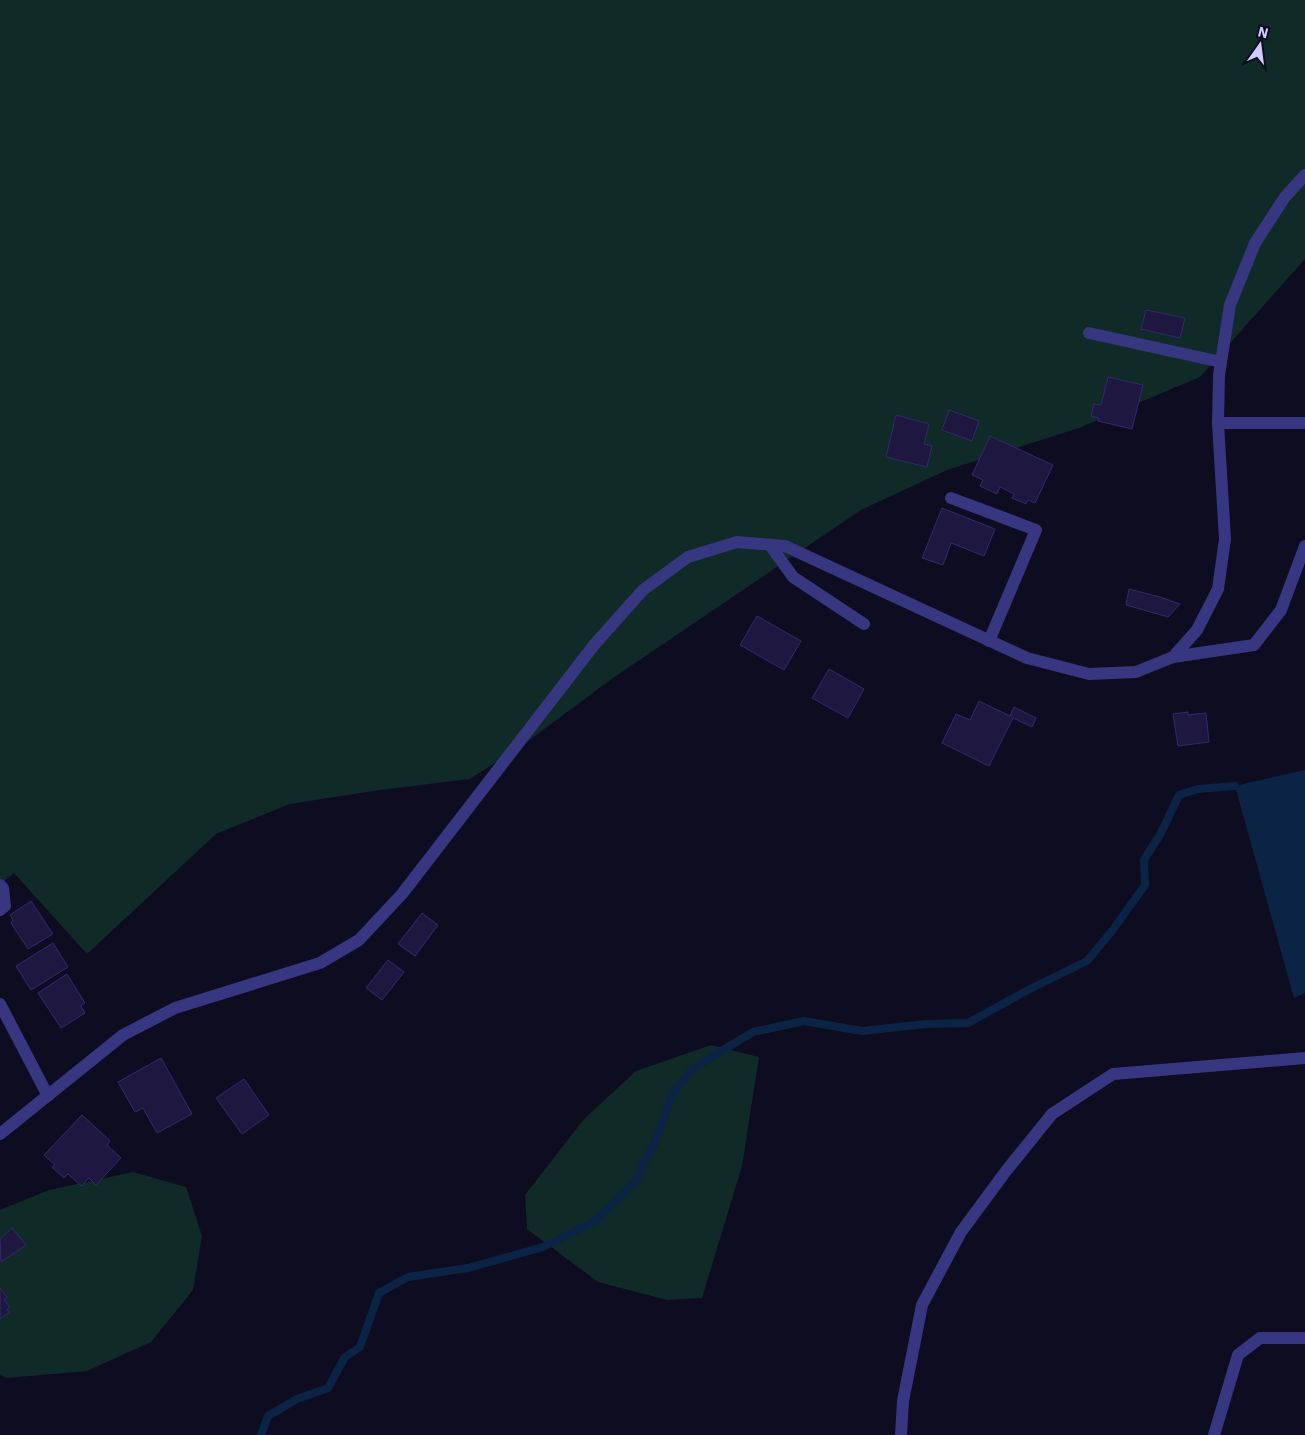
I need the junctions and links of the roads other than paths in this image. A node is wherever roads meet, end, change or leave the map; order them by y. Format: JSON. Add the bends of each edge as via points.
{"nodes":[{"id":1,"x":1305,"y":175,"type":"edge"},
{"id":2,"x":1089,"y":333,"type":"dead end"},
{"id":3,"x":1221,"y":362,"type":"junction"},
{"id":4,"x":1218,"y":423,"type":"junction"},
{"id":5,"x":1305,"y":423,"type":"edge"},
{"id":6,"x":951,"y":498,"type":"dead end"},
{"id":7,"x":770,"y":545,"type":"junction"},
{"id":8,"x":1305,"y":546,"type":"edge"},
{"id":9,"x":864,"y":624,"type":"dead end"},
{"id":10,"x":989,"y":641,"type":"junction"},
{"id":11,"x":1172,"y":657,"type":"junction"},
{"id":12,"x":0,"y":884,"type":"edge"},
{"id":13,"x":0,"y":910,"type":"edge"},
{"id":14,"x":0,"y":1004,"type":"edge"},
{"id":15,"x":1305,"y":1058,"type":"edge"},
{"id":16,"x":48,"y":1096,"type":"junction"},
{"id":17,"x":0,"y":1134,"type":"edge"},
{"id":18,"x":1305,"y":1338,"type":"edge"},
{"id":19,"x":901,"y":1435,"type":"edge"},
{"id":20,"x":1214,"y":1435,"type":"edge"}],
"edges":[{"from":1,"to":3,"type":"street","via":[[1285,197],[1255,243],[1230,305]]},
{"from":2,"to":3,"type":"street"},
{"from":3,"to":4,"type":"street"},
{"from":4,"to":5,"type":"street"},
{"from":4,"to":11,"type":"street","via":[[1225,539],[1218,589],[1197,630]]},
{"from":6,"to":10,"type":"street","via":[[1036,530]]},
{"from":7,"to":9,"type":"street","via":[[793,576]]},
{"from":7,"to":10,"type":"street","via":[[785,546]]},
{"from":7,"to":16,"type":"street","via":[[737,542],[688,557],[643,590],[594,645],[402,894],[360,940],[320,963],[176,1008],[123,1035]]},
{"from":8,"to":11,"type":"street","via":[[1281,610],[1254,645]]},
{"from":10,"to":11,"type":"street","via":[[1027,658],[1089,674],[1136,672]]},
{"from":12,"to":13,"type":"street","via":[[5,906]]},
{"from":14,"to":16,"type":"street"},
{"from":15,"to":19,"type":"street","via":[[1113,1074],[1052,1114],[961,1232],[922,1305],[903,1401]]},
{"from":16,"to":17,"type":"street"},
{"from":18,"to":20,"type":"street","via":[[1260,1338],[1238,1355]]}]}
